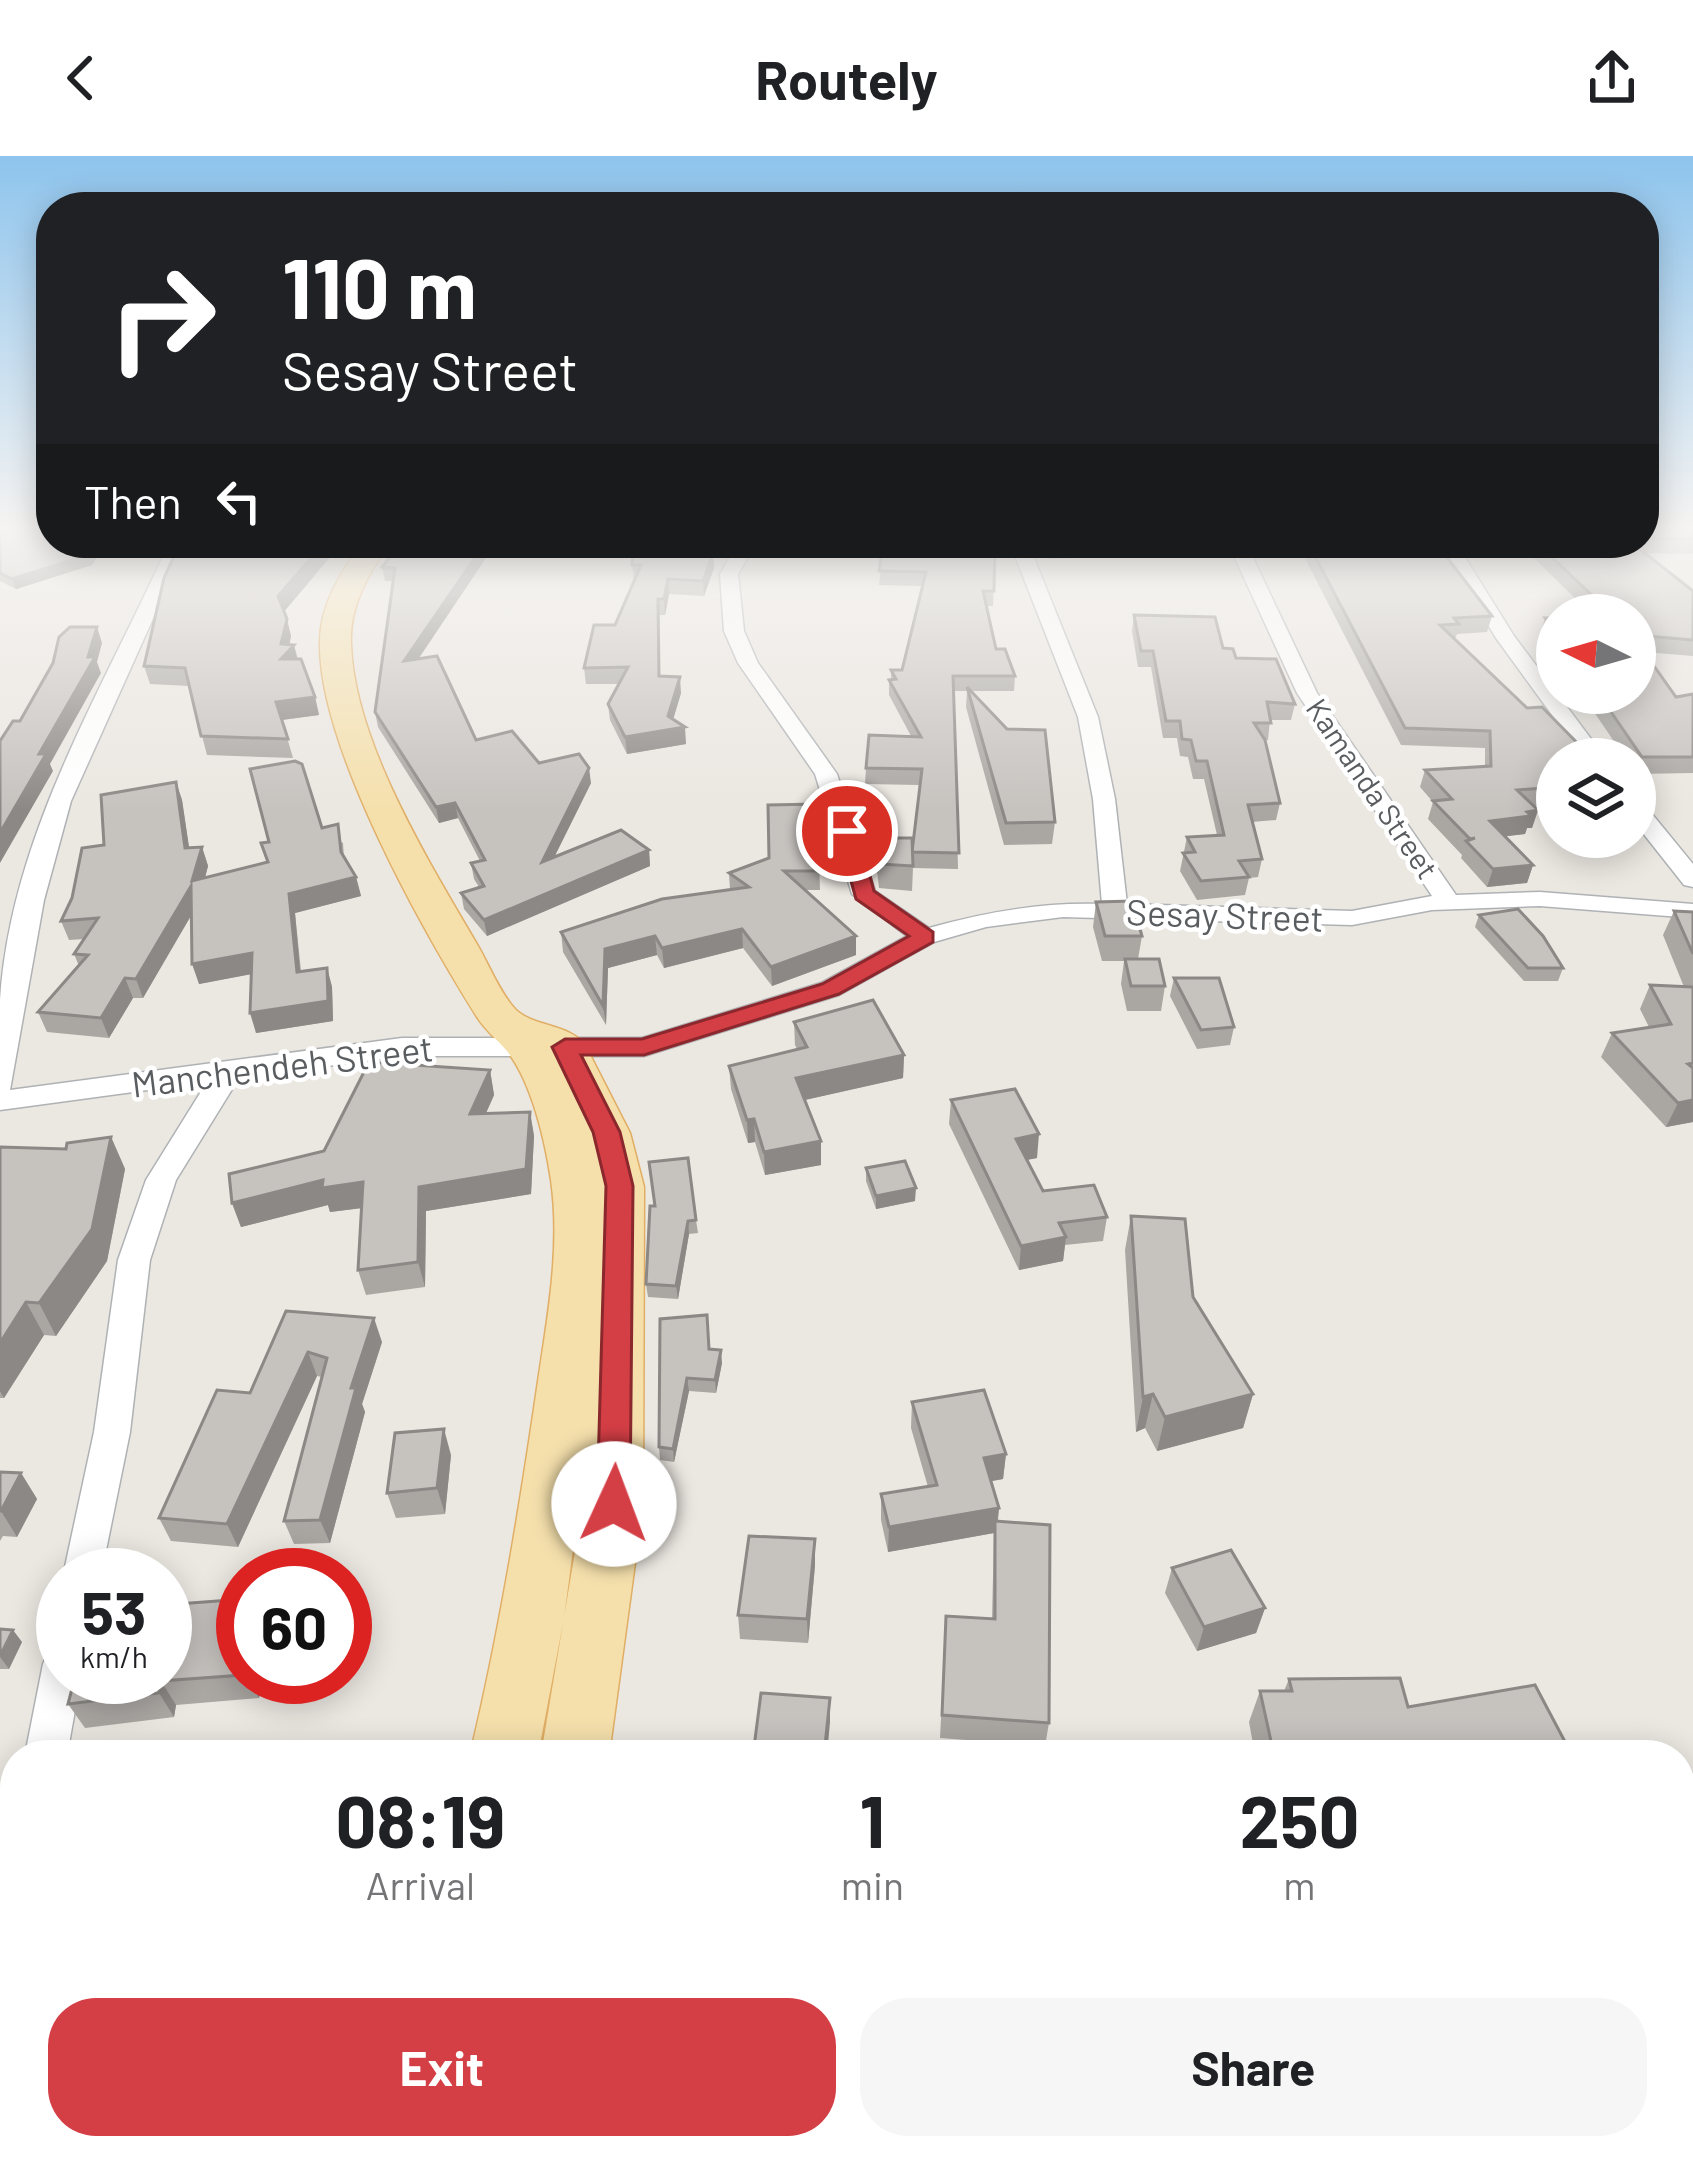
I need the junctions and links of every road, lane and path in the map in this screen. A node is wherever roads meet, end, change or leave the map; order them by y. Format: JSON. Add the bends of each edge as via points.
{"nodes":[{"id":1,"x":137,"y":625,"type":"edge"},
{"id":2,"x":338,"y":625,"type":"edge"},
{"id":3,"x":733,"y":625,"type":"edge"},
{"id":4,"x":1048,"y":625,"type":"edge"},
{"id":5,"x":1275,"y":625,"type":"edge"},
{"id":6,"x":1498,"y":625,"type":"edge"},
{"id":7,"x":1580,"y":738,"type":"edge"},
{"id":8,"x":1656,"y":834,"type":"edge"},
{"id":9,"x":1693,"y":880,"type":"edge"},
{"id":10,"x":1449,"y":902,"type":"junction"},
{"id":11,"x":1114,"y":911,"type":"junction"},
{"id":12,"x":1693,"y":911,"type":"edge"},
{"id":13,"x":925,"y":937,"type":"junction"},
{"id":14,"x":531,"y":1038,"type":"junction"},
{"id":15,"x":232,"y":1067,"type":"junction"},
{"id":16,"x":0,"y":1084,"type":"edge"},
{"id":17,"x":0,"y":1101,"type":"edge"},
{"id":18,"x":88,"y":1548,"type":"edge"},
{"id":19,"x":56,"y":1704,"type":"edge"},
{"id":20,"x":49,"y":1740,"type":"edge"},
{"id":21,"x":507,"y":1740,"type":"edge"},
{"id":22,"x":576,"y":1740,"type":"edge"}],
"edges":[{"from":1,"to":16,"type":"street","via":[[47,838]]},
{"from":2,"to":14,"type":"main road","via":[[343,703],[429,889]]},
{"from":3,"to":13,"type":"street","via":[[748,662],[826,775],[864,894]]},
{"from":4,"to":11,"type":"street","via":[[1099,759]]},
{"from":5,"to":10,"type":"street","name":"Kamanda Street","via":[[1307,693]]},
{"from":6,"to":7,"type":"street"},
{"from":8,"to":9,"type":"street"},
{"from":10,"to":11,"type":"street","name":"Sesay Street","via":[[1352,918]]},
{"from":10,"to":12,"type":"street","name":"Sesay Street","via":[[1540,899]]},
{"from":11,"to":13,"type":"street","name":"Sesay Street","via":[[1004,917]]},
{"from":13,"to":14,"type":"street","name":"Sesay Street","via":[[830,989],[644,1047]]},
{"from":14,"to":15,"type":"street","name":"Manchendeh Street"},
{"from":14,"to":21,"type":"main road","via":[[566,1137],[578,1231],[548,1540]]},
{"from":14,"to":22,"type":"main road","via":[[606,1132],[620,1186],[614,1504]]},
{"from":15,"to":17,"type":"street","name":"Manchendeh Street"},
{"from":15,"to":18,"type":"street","via":[[161,1180],[134,1260]]},
{"from":19,"to":20,"type":"street"}]}
